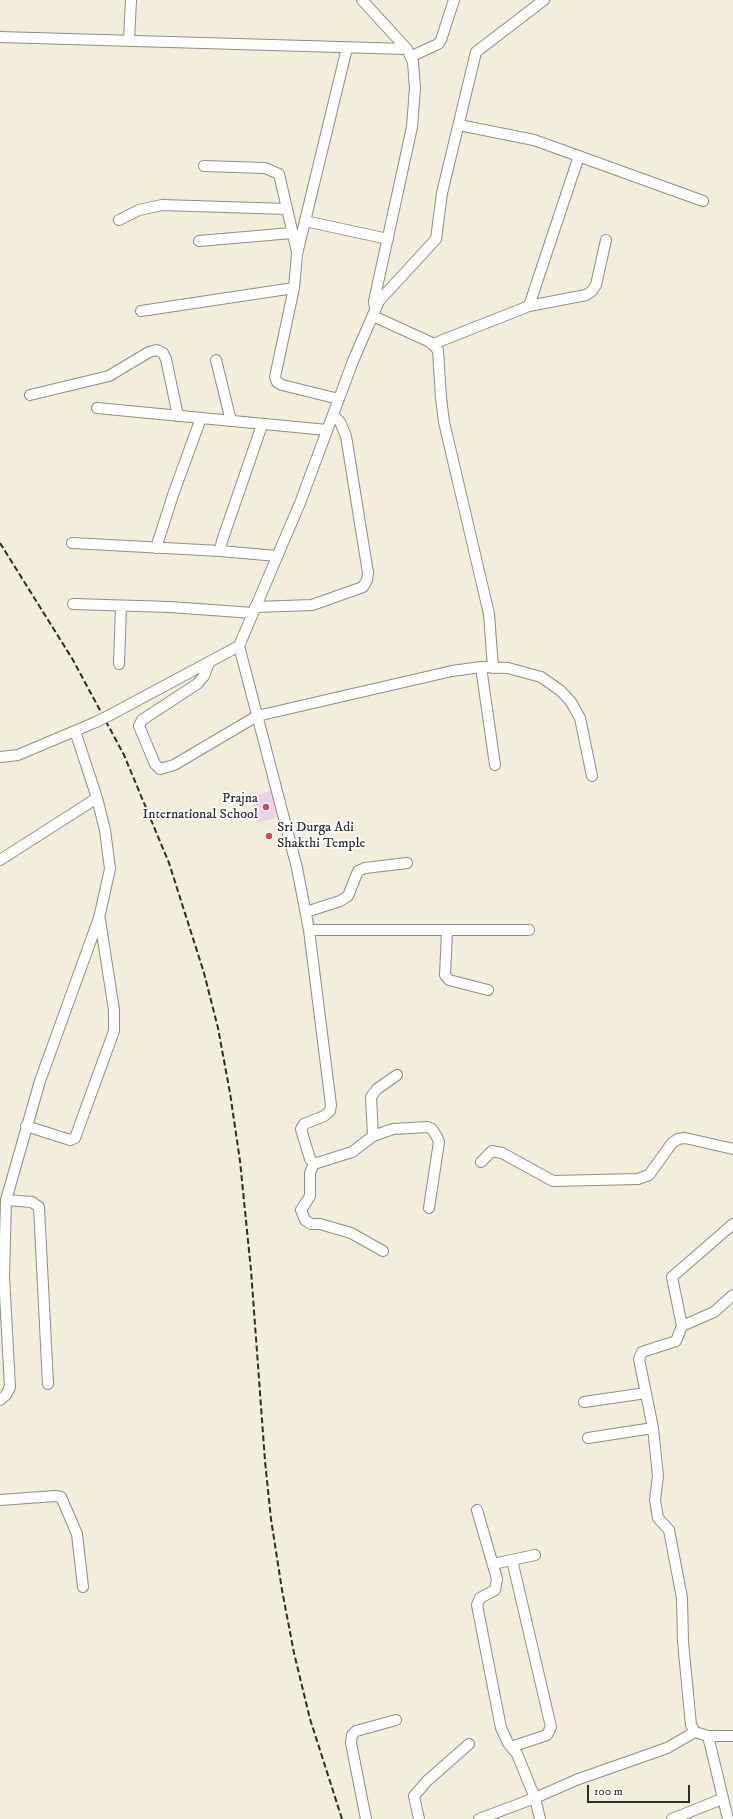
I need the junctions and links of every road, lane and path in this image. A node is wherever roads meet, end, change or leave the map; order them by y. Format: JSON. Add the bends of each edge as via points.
{"nodes":[{"id":1,"x":131,"y":0,"type":"edge"},
{"id":2,"x":362,"y":0,"type":"edge"},
{"id":3,"x":454,"y":0,"type":"edge"},
{"id":4,"x":544,"y":0,"type":"edge"},
{"id":5,"x":0,"y":38,"type":"edge"},
{"id":6,"x":129,"y":41,"type":"junction"},
{"id":7,"x":346,"y":48,"type":"junction"},
{"id":8,"x":410,"y":52,"type":"junction"},
{"id":9,"x":459,"y":125,"type":"junction"},
{"id":10,"x":579,"y":156,"type":"junction"},
{"id":11,"x":204,"y":166,"type":"dead end"},
{"id":12,"x":703,"y":201,"type":"dead end"},
{"id":13,"x":287,"y":209,"type":"junction"},
{"id":14,"x":120,"y":220,"type":"dead end"},
{"id":15,"x":305,"y":221,"type":"junction"},
{"id":16,"x":292,"y":233,"type":"junction"},
{"id":17,"x":388,"y":239,"type":"junction"},
{"id":18,"x":606,"y":240,"type":"dead end"},
{"id":19,"x":199,"y":241,"type":"dead end"},
{"id":20,"x":297,"y":254,"type":"junction"},
{"id":21,"x":294,"y":288,"type":"junction"},
{"id":22,"x":529,"y":306,"type":"junction"},
{"id":23,"x":141,"y":311,"type":"dead end"},
{"id":24,"x":374,"y":313,"type":"junction"},
{"id":25,"x":434,"y":344,"type":"junction"},
{"id":26,"x":216,"y":360,"type":"dead end"},
{"id":27,"x":30,"y":395,"type":"dead end"},
{"id":28,"x":339,"y":399,"type":"junction"},
{"id":29,"x":97,"y":408,"type":"dead end"},
{"id":30,"x":333,"y":415,"type":"junction"},
{"id":31,"x":178,"y":416,"type":"junction"},
{"id":32,"x":201,"y":418,"type":"junction"},
{"id":33,"x":231,"y":421,"type":"junction"},
{"id":34,"x":262,"y":424,"type":"junction"},
{"id":35,"x":327,"y":430,"type":"junction"},
{"id":36,"x":72,"y":543,"type":"dead end"},
{"id":37,"x":156,"y":548,"type":"junction"},
{"id":38,"x":220,"y":551,"type":"junction"},
{"id":39,"x":277,"y":556,"type":"junction"},
{"id":40,"x":73,"y":604,"type":"dead end"},
{"id":41,"x":121,"y":606,"type":"junction"},
{"id":42,"x":254,"y":610,"type":"junction"},
{"id":43,"x":239,"y":646,"type":"junction"},
{"id":44,"x":209,"y":662,"type":"junction"},
{"id":45,"x":119,"y":664,"type":"dead end"},
{"id":46,"x":480,"y":667,"type":"junction"},
{"id":47,"x":493,"y":668,"type":"junction"},
{"id":48,"x":257,"y":716,"type":"junction"},
{"id":49,"x":75,"y":731,"type":"junction"},
{"id":50,"x":0,"y":757,"type":"edge"},
{"id":51,"x":495,"y":765,"type":"dead end"},
{"id":52,"x":592,"y":776,"type":"dead end"},
{"id":53,"x":97,"y":798,"type":"junction"},
{"id":54,"x":0,"y":860,"type":"edge"},
{"id":55,"x":407,"y":862,"type":"dead end"},
{"id":56,"x":306,"y":912,"type":"junction"},
{"id":57,"x":99,"y":918,"type":"junction"},
{"id":58,"x":309,"y":930,"type":"junction"},
{"id":59,"x":528,"y":930,"type":"dead end"},
{"id":60,"x":447,"y":931,"type":"junction"},
{"id":61,"x":488,"y":990,"type":"dead end"},
{"id":62,"x":397,"y":1075,"type":"dead end"},
{"id":63,"x":26,"y":1126,"type":"junction"},
{"id":64,"x":373,"y":1136,"type":"junction"},
{"id":65,"x":733,"y":1149,"type":"edge"},
{"id":66,"x":481,"y":1162,"type":"dead end"},
{"id":67,"x":314,"y":1163,"type":"junction"},
{"id":68,"x":6,"y":1200,"type":"junction"},
{"id":69,"x":429,"y":1208,"type":"dead end"},
{"id":70,"x":733,"y":1224,"type":"edge"},
{"id":71,"x":383,"y":1251,"type":"dead end"},
{"id":72,"x":733,"y":1295,"type":"edge"},
{"id":73,"x":682,"y":1326,"type":"junction"},
{"id":74,"x":48,"y":1384,"type":"dead end"},
{"id":75,"x":646,"y":1393,"type":"junction"},
{"id":76,"x":0,"y":1400,"type":"edge"},
{"id":77,"x":584,"y":1402,"type":"dead end"},
{"id":78,"x":653,"y":1428,"type":"junction"},
{"id":79,"x":588,"y":1438,"type":"dead end"},
{"id":80,"x":0,"y":1500,"type":"edge"},
{"id":81,"x":477,"y":1510,"type":"dead end"},
{"id":82,"x":535,"y":1555,"type":"dead end"},
{"id":83,"x":512,"y":1560,"type":"junction"},
{"id":84,"x":493,"y":1564,"type":"junction"},
{"id":85,"x":83,"y":1587,"type":"dead end"},
{"id":86,"x":396,"y":1720,"type":"dead end"},
{"id":87,"x":695,"y":1732,"type":"junction"},
{"id":88,"x":708,"y":1736,"type":"junction"},
{"id":89,"x":733,"y":1736,"type":"edge"},
{"id":90,"x":469,"y":1744,"type":"dead end"},
{"id":91,"x":512,"y":1747,"type":"junction"},
{"id":92,"x":535,"y":1798,"type":"junction"},
{"id":93,"x":722,"y":1799,"type":"junction"},
{"id":94,"x":366,"y":1819,"type":"edge"},
{"id":95,"x":419,"y":1819,"type":"edge"},
{"id":96,"x":479,"y":1819,"type":"edge"},
{"id":97,"x":540,"y":1819,"type":"edge"},
{"id":98,"x":672,"y":1819,"type":"edge"},
{"id":99,"x":728,"y":1819,"type":"edge"}],
"edges":[{"from":1,"to":6,"type":"street"},
{"from":2,"to":8,"type":"street"},
{"from":3,"to":8,"type":"street","via":[[438,44]]},
{"from":4,"to":9,"type":"street","via":[[476,52]]},
{"from":5,"to":6,"type":"street"},
{"from":6,"to":7,"type":"street"},
{"from":7,"to":8,"type":"street"},
{"from":7,"to":15,"type":"street"},
{"from":8,"to":17,"type":"street","via":[[415,88],[412,128]]},
{"from":9,"to":10,"type":"street","via":[[534,140]]},
{"from":9,"to":24,"type":"street","via":[[442,193],[436,239],[380,301]]},
{"from":10,"to":12,"type":"street"},
{"from":10,"to":22,"type":"street"},
{"from":11,"to":13,"type":"street","via":[[272,170],[279,174]]},
{"from":13,"to":14,"type":"street","via":[[162,205],[139,210]]},
{"from":13,"to":16,"type":"street"},
{"from":15,"to":17,"type":"street"},
{"from":15,"to":20,"type":"street"},
{"from":16,"to":19,"type":"street"},
{"from":16,"to":20,"type":"street"},
{"from":17,"to":24,"type":"street","via":[[374,301]]},
{"from":18,"to":22,"type":"street","via":[[596,285],[592,291],[586,295]]},
{"from":20,"to":21,"type":"street"},
{"from":21,"to":23,"type":"street"},
{"from":21,"to":28,"type":"street","via":[[275,377],[277,382]]},
{"from":22,"to":25,"type":"street"},
{"from":24,"to":25,"type":"street"},
{"from":24,"to":28,"type":"street"},
{"from":25,"to":47,"type":"street","via":[[438,350],[444,422],[489,614]]},
{"from":26,"to":33,"type":"street"},
{"from":27,"to":31,"type":"street","via":[[109,376],[149,352],[158,350],[164,353],[166,359]]},
{"from":28,"to":30,"type":"street"},
{"from":29,"to":31,"type":"street"},
{"from":30,"to":35,"type":"street"},
{"from":30,"to":42,"type":"street","via":[[344,428],[346,436],[367,580],[363,587],[312,605]]},
{"from":31,"to":32,"type":"street"},
{"from":32,"to":33,"type":"street"},
{"from":32,"to":37,"type":"street"},
{"from":33,"to":34,"type":"street"},
{"from":34,"to":35,"type":"street"},
{"from":34,"to":38,"type":"street"},
{"from":35,"to":39,"type":"street"},
{"from":36,"to":37,"type":"street"},
{"from":37,"to":38,"type":"street"},
{"from":38,"to":39,"type":"street"},
{"from":39,"to":42,"type":"street"},
{"from":40,"to":41,"type":"street"},
{"from":41,"to":42,"type":"street"},
{"from":41,"to":45,"type":"street"},
{"from":42,"to":43,"type":"street"},
{"from":43,"to":44,"type":"street"},
{"from":43,"to":48,"type":"street"},
{"from":44,"to":48,"type":"street","via":[[204,676],[197,684],[142,720],[139,726],[155,764],[160,769],[166,768]]},
{"from":44,"to":49,"type":"street","bridge":true},
{"from":46,"to":47,"type":"street"},
{"from":46,"to":48,"type":"street","via":[[452,671]]},
{"from":46,"to":51,"type":"street"},
{"from":47,"to":52,"type":"street","via":[[508,668],[541,676],[561,691],[580,718]]},
{"from":48,"to":56,"type":"street"},
{"from":49,"to":50,"type":"street","via":[[18,755]]},
{"from":49,"to":53,"type":"street"},
{"from":53,"to":54,"type":"street"},
{"from":53,"to":57,"type":"street","via":[[105,830],[110,870]]},
{"from":55,"to":56,"type":"street","via":[[358,871],[348,896]]},
{"from":56,"to":58,"type":"street"},
{"from":57,"to":63,"type":"street"},
{"from":57,"to":63,"type":"street","via":[[114,1010],[114,1031],[75,1138],[70,1140]]},
{"from":58,"to":60,"type":"street"},
{"from":58,"to":67,"type":"street","via":[[331,1105],[330,1111],[324,1116],[304,1124],[301,1129],[310,1159]]},
{"from":59,"to":60,"type":"street"},
{"from":60,"to":61,"type":"street","via":[[445,975],[449,980]]},
{"from":62,"to":64,"type":"street","via":[[377,1089],[371,1097]]},
{"from":63,"to":68,"type":"street"},
{"from":64,"to":67,"type":"street","via":[[352,1152]]},
{"from":64,"to":69,"type":"street","via":[[393,1129],[428,1127],[438,1136]]},
{"from":65,"to":66,"type":"street","via":[[685,1138],[678,1140],[672,1143],[649,1175],[638,1179],[553,1181],[502,1153],[492,1151]]},
{"from":67,"to":71,"type":"street","via":[[310,1173],[310,1196],[301,1210],[305,1220],[311,1224],[351,1233]]},
{"from":68,"to":74,"type":"street","via":[[32,1202],[39,1207]]},
{"from":68,"to":76,"type":"street","via":[[4,1276],[10,1387]]},
{"from":70,"to":73,"type":"street","via":[[672,1277]]},
{"from":72,"to":73,"type":"street","via":[[714,1312]]},
{"from":73,"to":75,"type":"street","via":[[676,1341],[642,1352],[639,1359]]},
{"from":75,"to":77,"type":"street"},
{"from":75,"to":78,"type":"street"},
{"from":78,"to":79,"type":"street"},
{"from":78,"to":87,"type":"street","via":[[658,1476],[655,1500],[658,1518],[669,1530],[682,1598],[683,1642],[691,1725]]},
{"from":80,"to":85,"type":"street","via":[[55,1496],[61,1498],[77,1534]]},
{"from":81,"to":84,"type":"street"},
{"from":82,"to":83,"type":"street"},
{"from":83,"to":84,"type":"street"},
{"from":83,"to":91,"type":"street","via":[[551,1727],[547,1735]]},
{"from":84,"to":91,"type":"street","via":[[498,1579],[495,1590],[480,1598],[477,1605],[501,1728]]},
{"from":86,"to":94,"type":"street","via":[[356,1731],[352,1735],[351,1743]]},
{"from":87,"to":88,"type":"street"},
{"from":87,"to":92,"type":"street","via":[[666,1748],[576,1780]]},
{"from":88,"to":89,"type":"street"},
{"from":88,"to":93,"type":"street"},
{"from":90,"to":95,"type":"street","via":[[414,1796]]},
{"from":91,"to":92,"type":"street"},
{"from":92,"to":96,"type":"street"},
{"from":92,"to":97,"type":"street"},
{"from":93,"to":98,"type":"street"},
{"from":93,"to":99,"type":"street"}]}
